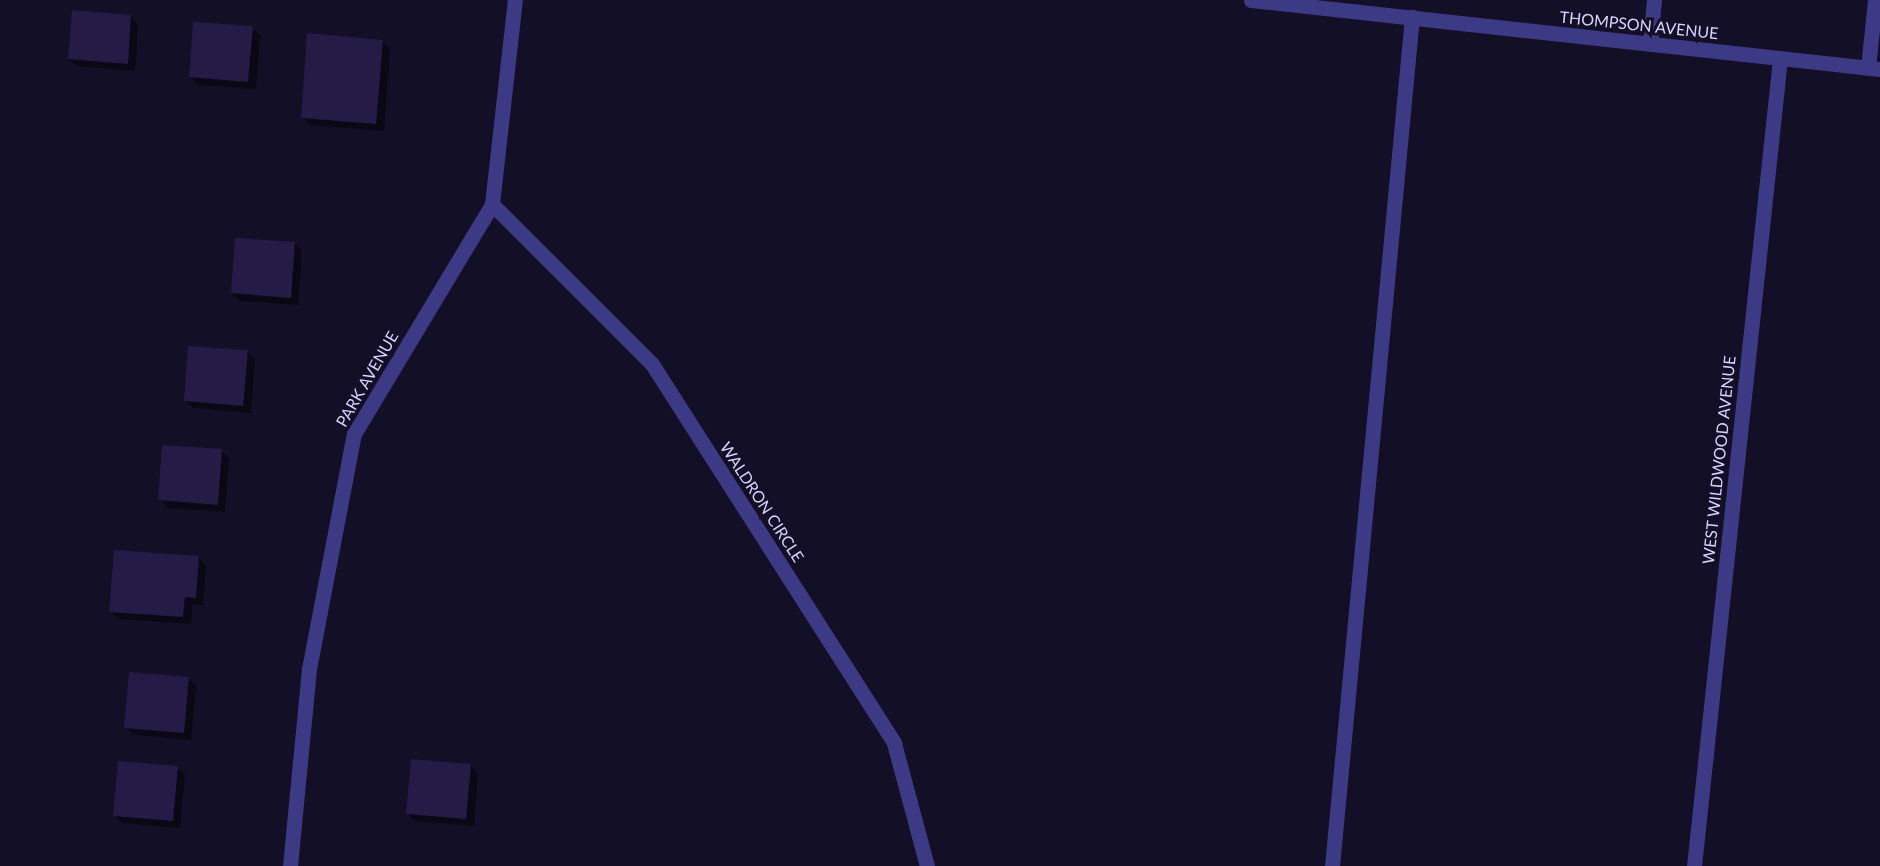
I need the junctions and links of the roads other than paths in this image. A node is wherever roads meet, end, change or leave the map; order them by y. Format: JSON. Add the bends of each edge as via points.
{"nodes":[{"id":1,"x":515,"y":0,"type":"edge"},
{"id":2,"x":1251,"y":0,"type":"edge"},
{"id":3,"x":1654,"y":0,"type":"edge"},
{"id":4,"x":1875,"y":0,"type":"edge"},
{"id":5,"x":1284,"y":1,"type":"edge"},
{"id":6,"x":1412,"y":17,"type":"junction"},
{"id":7,"x":1650,"y":44,"type":"junction"},
{"id":8,"x":1780,"y":59,"type":"junction"},
{"id":9,"x":1874,"y":68,"type":"edge"},
{"id":10,"x":492,"y":204,"type":"junction"},
{"id":11,"x":290,"y":866,"type":"edge"},
{"id":12,"x":927,"y":866,"type":"edge"},
{"id":13,"x":1332,"y":866,"type":"edge"},
{"id":14,"x":1694,"y":866,"type":"edge"}],
"edges":[{"from":1,"to":10,"type":"street","name":"PARK AVENUE"},
{"from":2,"to":5,"type":"street","name":"THOMPSON AVENUE"},
{"from":3,"to":7,"type":"street"},
{"from":4,"to":9,"type":"street"},
{"from":5,"to":6,"type":"street","name":"THOMPSON AVENUE"},
{"from":6,"to":7,"type":"street","name":"THOMPSON AVENUE"},
{"from":6,"to":13,"type":"street"},
{"from":7,"to":8,"type":"street","name":"THOMPSON AVENUE"},
{"from":8,"to":9,"type":"street","name":"THOMPSON AVENUE"},
{"from":8,"to":14,"type":"street","name":"WEST WILDWOOD AVENUE"},
{"from":10,"to":11,"type":"street","name":"PARK AVENUE","via":[[354,434],[309,669]]},
{"from":10,"to":12,"type":"street","name":"WALDRON CIRCLE","via":[[652,364],[894,743]]}]}
